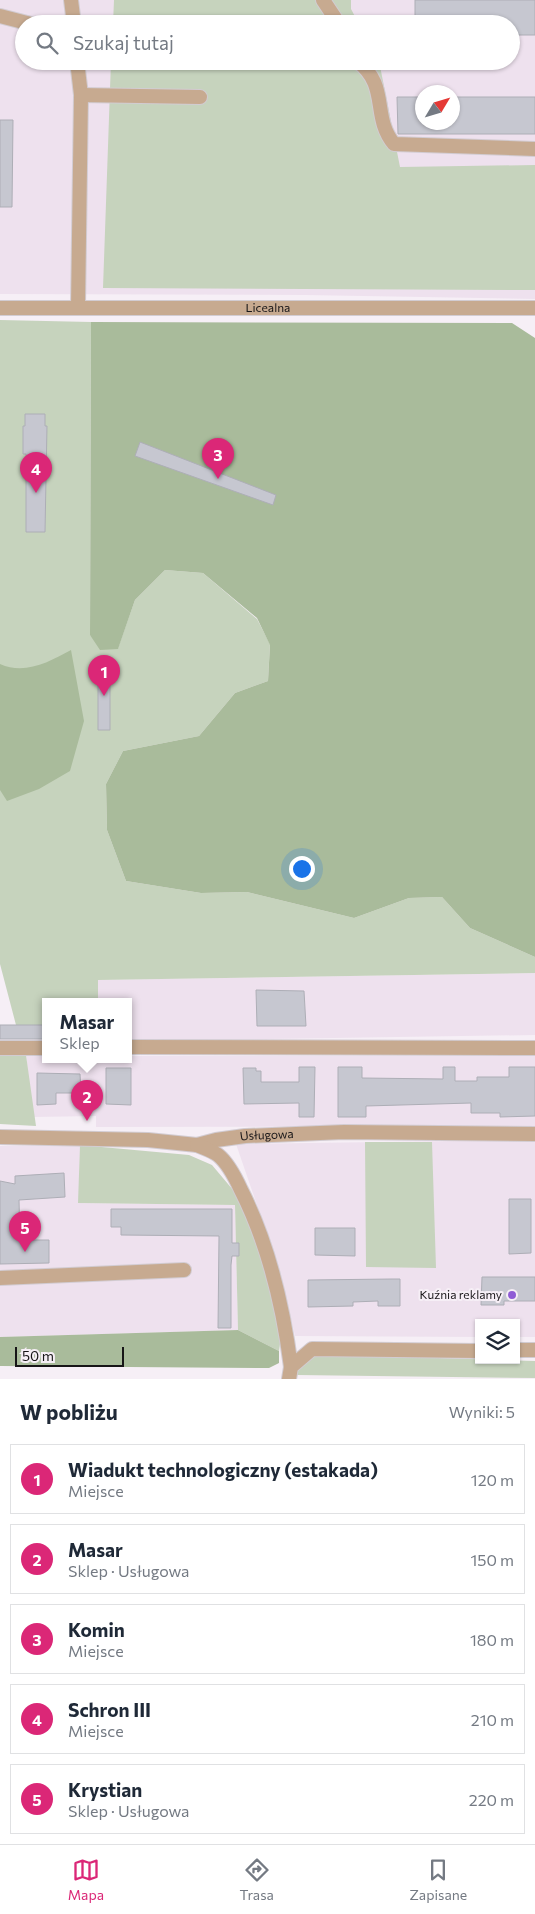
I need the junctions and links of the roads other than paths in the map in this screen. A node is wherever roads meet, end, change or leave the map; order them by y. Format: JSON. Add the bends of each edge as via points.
{"nodes":[{"id":1,"x":71,"y":0,"type":"edge"},
{"id":2,"x":323,"y":0,"type":"edge"},
{"id":3,"x":73,"y":15,"type":"edge"},
{"id":4,"x":332,"y":15,"type":"edge"},
{"id":5,"x":0,"y":16,"type":"edge"},
{"id":6,"x":15,"y":20,"type":"edge"},
{"id":7,"x":78,"y":70,"type":"edge"},
{"id":8,"x":369,"y":70,"type":"edge"},
{"id":9,"x":81,"y":95,"type":"junction"},
{"id":10,"x":200,"y":97,"type":"dead end"},
{"id":11,"x":535,"y":149,"type":"edge"},
{"id":12,"x":0,"y":308,"type":"edge"},
{"id":13,"x":78,"y":308,"type":"junction"},
{"id":14,"x":529,"y":308,"type":"edge"},
{"id":15,"x":535,"y":318,"type":"edge"},
{"id":16,"x":132,"y":1047,"type":"edge"},
{"id":17,"x":0,"y":1048,"type":"edge"},
{"id":18,"x":42,"y":1048,"type":"edge"},
{"id":19,"x":535,"y":1048,"type":"edge"},
{"id":20,"x":535,"y":1134,"type":"edge"},
{"id":21,"x":0,"y":1137,"type":"edge"},
{"id":22,"x":197,"y":1145,"type":"junction"},
{"id":23,"x":184,"y":1270,"type":"dead end"},
{"id":24,"x":0,"y":1278,"type":"edge"},
{"id":25,"x":520,"y":1350,"type":"edge"},
{"id":26,"x":535,"y":1350,"type":"edge"},
{"id":27,"x":475,"y":1351,"type":"edge"},
{"id":28,"x":290,"y":1373,"type":"edge"}],
"edges":[{"from":1,"to":3,"type":"street"},
{"from":2,"to":4,"type":"street"},
{"from":5,"to":6,"type":"street"},
{"from":7,"to":9,"type":"street"},
{"from":8,"to":11,"type":"street","via":[[375,81],[386,134],[394,144]]},
{"from":9,"to":10,"type":"street"},
{"from":9,"to":13,"type":"street"},
{"from":12,"to":13,"type":"street","name":"Licealna"},
{"from":13,"to":14,"type":"street","name":"Licealna"},
{"from":14,"to":15,"type":"street"},
{"from":16,"to":19,"type":"street"},
{"from":17,"to":18,"type":"street"},
{"from":20,"to":22,"type":"street","name":"Usługowa","via":[[344,1132],[245,1136]]},
{"from":21,"to":22,"type":"street","name":"Usługowa","via":[[148,1140]]},
{"from":22,"to":28,"type":"street","via":[[218,1155],[235,1178],[256,1218],[277,1288],[286,1330]]},
{"from":23,"to":24,"type":"street"},
{"from":25,"to":26,"type":"street"},
{"from":27,"to":28,"type":"street","via":[[312,1349]]}]}
